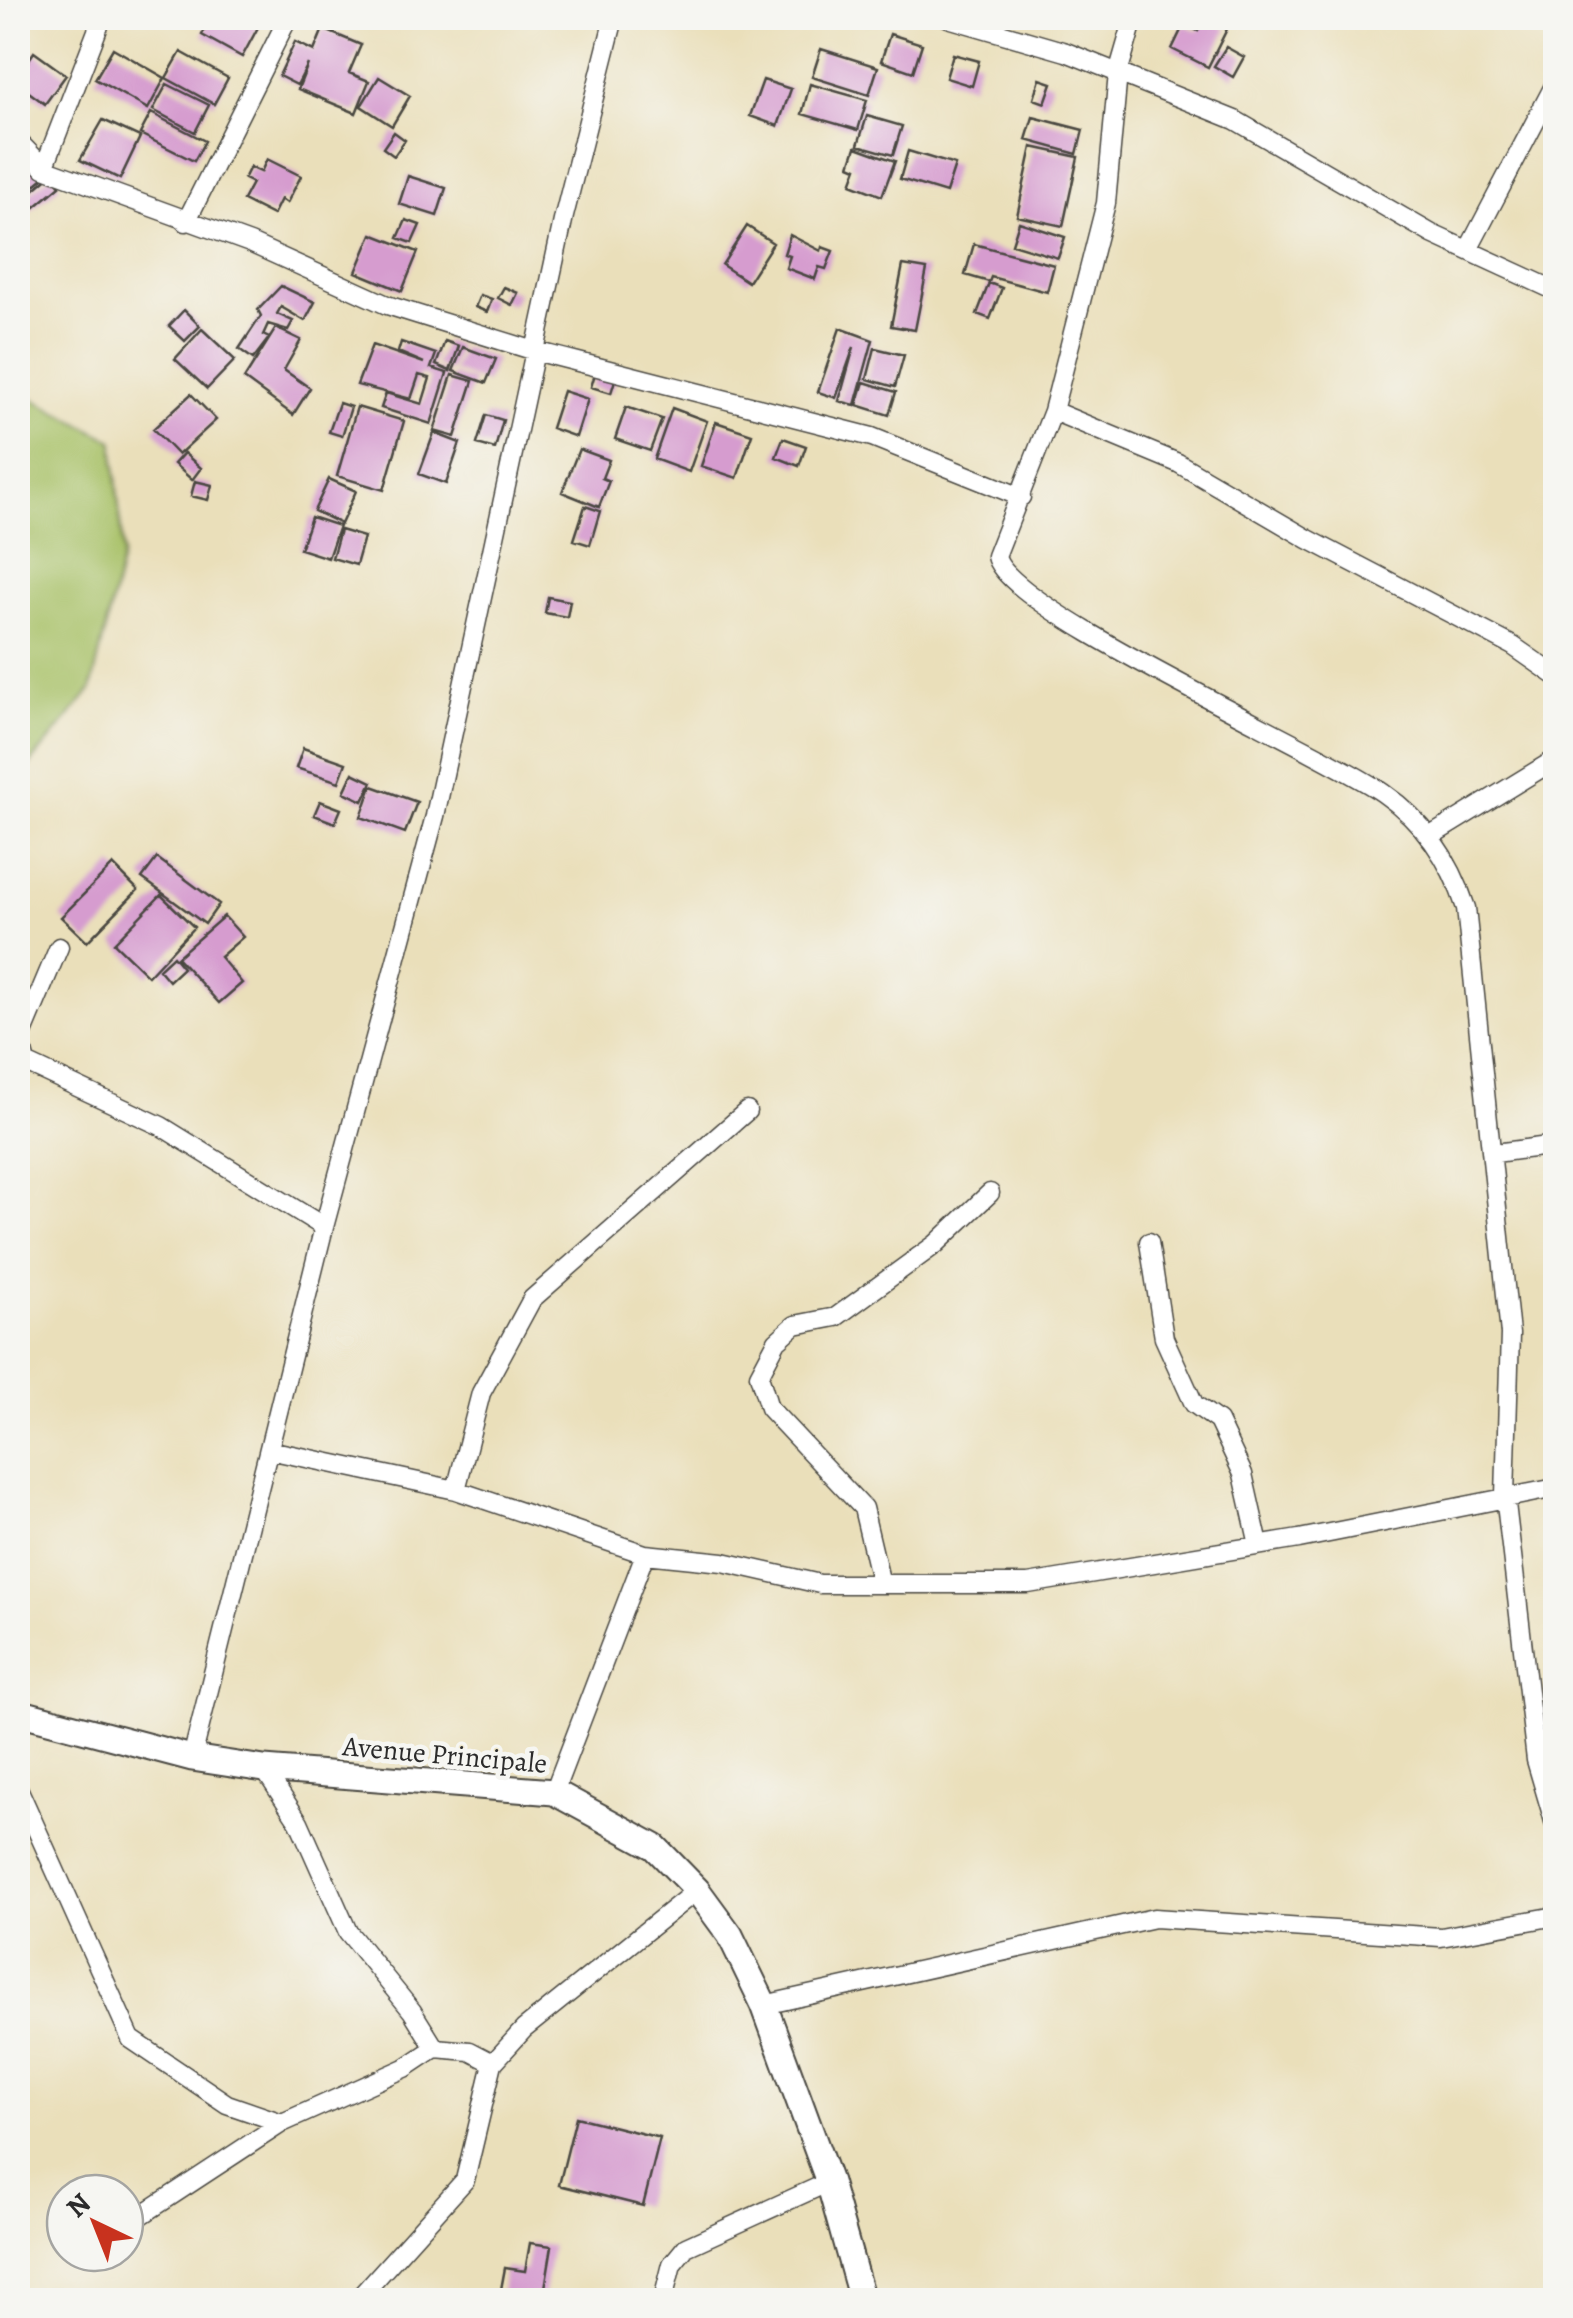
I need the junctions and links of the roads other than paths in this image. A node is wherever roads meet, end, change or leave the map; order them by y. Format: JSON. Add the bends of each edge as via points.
{"nodes":[{"id":1,"x":102,"y":18,"type":"edge"},
{"id":2,"x":288,"y":18,"type":"edge"},
{"id":3,"x":614,"y":18,"type":"edge"},
{"id":4,"x":948,"y":18,"type":"edge"},
{"id":5,"x":1134,"y":18,"type":"edge"},
{"id":6,"x":1118,"y":73,"type":"junction"},
{"id":7,"x":1556,"y":82,"type":"edge"},
{"id":8,"x":18,"y":140,"type":"edge"},
{"id":9,"x":44,"y":168,"type":"junction"},
{"id":10,"x":186,"y":222,"type":"junction"},
{"id":11,"x":1468,"y":250,"type":"junction"},
{"id":12,"x":1556,"y":291,"type":"edge"},
{"id":13,"x":535,"y":351,"type":"junction"},
{"id":14,"x":1053,"y":411,"type":"junction"},
{"id":15,"x":1021,"y":497,"type":"junction"},
{"id":16,"x":1556,"y":676,"type":"edge"},
{"id":17,"x":1556,"y":759,"type":"edge"},
{"id":18,"x":1430,"y":837,"type":"junction"},
{"id":19,"x":59,"y":946,"type":"dead end"},
{"id":20,"x":747,"y":1111,"type":"dead end"},
{"id":21,"x":1556,"y":1145,"type":"edge"},
{"id":22,"x":1495,"y":1154,"type":"junction"},
{"id":23,"x":990,"y":1194,"type":"dead end"},
{"id":24,"x":324,"y":1227,"type":"junction"},
{"id":25,"x":1149,"y":1242,"type":"dead end"},
{"id":26,"x":270,"y":1450,"type":"junction"},
{"id":27,"x":1556,"y":1488,"type":"edge"},
{"id":28,"x":456,"y":1490,"type":"junction"},
{"id":29,"x":1505,"y":1494,"type":"junction"},
{"id":30,"x":1260,"y":1545,"type":"junction"},
{"id":31,"x":645,"y":1554,"type":"junction"},
{"id":32,"x":881,"y":1584,"type":"junction"},
{"id":33,"x":18,"y":1712,"type":"edge"},
{"id":34,"x":192,"y":1758,"type":"junction"},
{"id":35,"x":264,"y":1769,"type":"junction"},
{"id":36,"x":18,"y":1788,"type":"edge"},
{"id":37,"x":554,"y":1792,"type":"junction"},
{"id":38,"x":1556,"y":1828,"type":"edge"},
{"id":39,"x":698,"y":1890,"type":"junction"},
{"id":40,"x":1556,"y":1916,"type":"edge"},
{"id":41,"x":764,"y":2005,"type":"junction"},
{"id":42,"x":435,"y":2048,"type":"junction"},
{"id":43,"x":493,"y":2063,"type":"junction"},
{"id":44,"x":282,"y":2122,"type":"junction"},
{"id":45,"x":830,"y":2182,"type":"junction"},
{"id":46,"x":145,"y":2213,"type":"edge"},
{"id":47,"x":357,"y":2300,"type":"edge"},
{"id":48,"x":663,"y":2300,"type":"edge"},
{"id":49,"x":862,"y":2300,"type":"edge"}],
"edges":[{"from":1,"to":9,"type":"street"},
{"from":2,"to":10,"type":"street"},
{"from":3,"to":13,"type":"street"},
{"from":4,"to":6,"type":"street"},
{"from":5,"to":6,"type":"street"},
{"from":6,"to":11,"type":"street","via":[[1235,120]]},
{"from":6,"to":14,"type":"street","via":[[1106,203]]},
{"from":7,"to":11,"type":"street"},
{"from":8,"to":9,"type":"street"},
{"from":9,"to":10,"type":"street"},
{"from":10,"to":13,"type":"street","via":[[387,305]]},
{"from":11,"to":12,"type":"street"},
{"from":13,"to":15,"type":"street","via":[[872,437]]},
{"from":13,"to":24,"type":"street","via":[[434,816]]},
{"from":14,"to":15,"type":"street"},
{"from":14,"to":16,"type":"street","via":[[1178,463],[1513,646]]},
{"from":15,"to":18,"type":"street","via":[[996,556],[1010,581],[1078,626],[1384,793]]},
{"from":17,"to":18,"type":"street"},
{"from":18,"to":22,"type":"street","via":[[1453,869],[1466,908]]},
{"from":19,"to":24,"type":"street","via":[[20,1040],[26,1064],[162,1126]]},
{"from":20,"to":28,"type":"street","via":[[532,1299],[481,1393]]},
{"from":21,"to":22,"type":"street"},
{"from":22,"to":29,"type":"street","via":[[1510,1334]]},
{"from":23,"to":32,"type":"street","via":[[936,1244],[836,1317],[795,1325],[777,1341],[760,1376],[769,1408],[863,1508]]},
{"from":24,"to":26,"type":"street"},
{"from":25,"to":30,"type":"street","via":[[1164,1338],[1194,1404],[1218,1421],[1243,1474]]},
{"from":26,"to":28,"type":"street"},
{"from":26,"to":34,"type":"street"},
{"from":27,"to":29,"type":"street"},
{"from":28,"to":31,"type":"street"},
{"from":29,"to":30,"type":"street"},
{"from":29,"to":38,"type":"street","via":[[1536,1760]]},
{"from":30,"to":32,"type":"street","via":[[1028,1584]]},
{"from":31,"to":32,"type":"street","via":[[723,1562],[820,1584]]},
{"from":31,"to":37,"type":"street"},
{"from":33,"to":34,"type":"street","name":"Avenue Principale"},
{"from":34,"to":35,"type":"street","name":"Avenue Principale"},
{"from":35,"to":37,"type":"street","name":"Avenue Principale"},
{"from":35,"to":42,"type":"street","via":[[300,1822],[348,1932]]},
{"from":36,"to":44,"type":"street","via":[[131,2039],[226,2104]]},
{"from":37,"to":39,"type":"street","name":"Avenue Principale","via":[[655,1846]]},
{"from":39,"to":41,"type":"street","name":"Avenue Principale","via":[[730,1935]]},
{"from":39,"to":43,"type":"street","via":[[524,2030]]},
{"from":40,"to":41,"type":"street","via":[[1441,1936],[1154,1918]]},
{"from":41,"to":45,"type":"street","name":"Avenue Principale"},
{"from":42,"to":43,"type":"street","via":[[470,2051]]},
{"from":42,"to":44,"type":"street"},
{"from":43,"to":47,"type":"street","via":[[466,2180]]},
{"from":44,"to":46,"type":"street"},
{"from":45,"to":48,"type":"street","via":[[686,2247],[672,2264]]},
{"from":45,"to":49,"type":"street","name":"Avenue Principale"}]}
